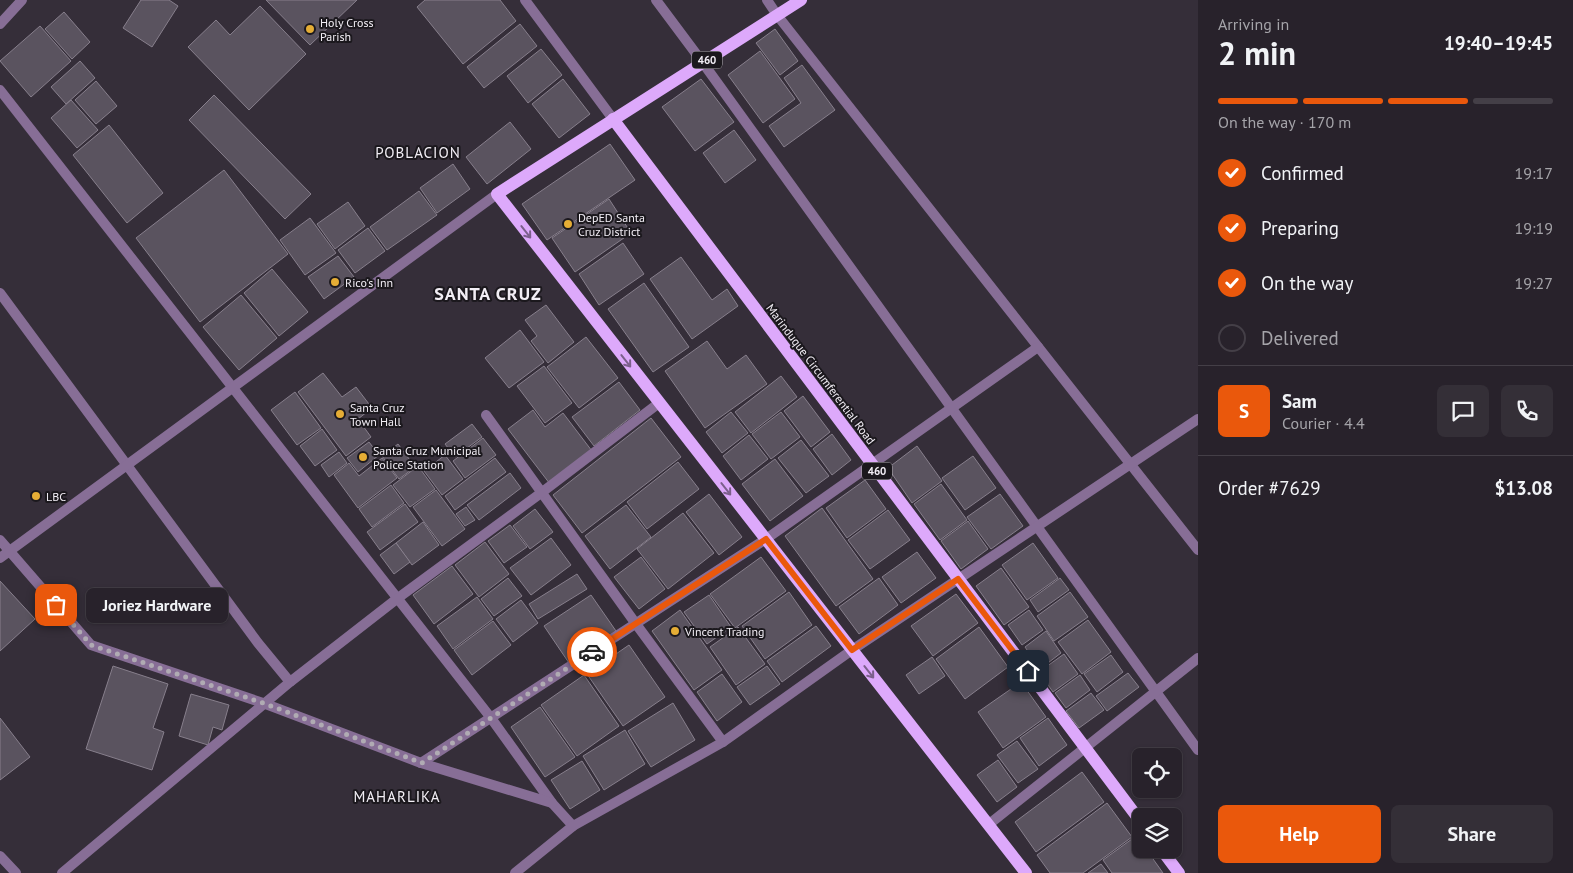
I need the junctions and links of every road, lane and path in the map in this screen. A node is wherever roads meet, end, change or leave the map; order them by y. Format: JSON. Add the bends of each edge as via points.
{"nodes":[{"id":1,"x":22,"y":0,"type":"edge"},
{"id":2,"x":525,"y":0,"type":"edge"},
{"id":3,"x":656,"y":0,"type":"edge"},
{"id":4,"x":767,"y":0,"type":"edge"},
{"id":5,"x":801,"y":0,"type":"edge"},
{"id":6,"x":776,"y":16,"type":"junction"},
{"id":7,"x":0,"y":24,"type":"edge"},
{"id":8,"x":702,"y":63,"type":"junction"},
{"id":9,"x":1,"y":93,"type":"edge"},
{"id":10,"x":613,"y":119,"type":"junction"},
{"id":11,"x":496,"y":194,"type":"junction"},
{"id":12,"x":0,"y":293,"type":"edge"},
{"id":13,"x":1038,"y":347,"type":"junction"},
{"id":14,"x":233,"y":387,"type":"junction"},
{"id":15,"x":659,"y":403,"type":"junction"},
{"id":16,"x":951,"y":408,"type":"junction"},
{"id":17,"x":486,"y":415,"type":"dead end"},
{"id":18,"x":1198,"y":419,"type":"edge"},
{"id":19,"x":872,"y":464,"type":"junction"},
{"id":20,"x":1130,"y":464,"type":"junction"},
{"id":21,"x":126,"y":465,"type":"junction"},
{"id":22,"x":541,"y":493,"type":"junction"},
{"id":23,"x":1037,"y":527,"type":"junction"},
{"id":24,"x":766,"y":539,"type":"junction"},
{"id":25,"x":0,"y":540,"type":"edge"},
{"id":26,"x":1198,"y":550,"type":"edge"},
{"id":27,"x":9,"y":552,"type":"junction"},
{"id":28,"x":0,"y":558,"type":"edge"},
{"id":29,"x":958,"y":579,"type":"junction"},
{"id":30,"x":398,"y":598,"type":"junction"},
{"id":31,"x":636,"y":624,"type":"junction"},
{"id":32,"x":852,"y":650,"type":"junction"},
{"id":33,"x":1198,"y":658,"type":"edge"},
{"id":34,"x":290,"y":682,"type":"junction"},
{"id":35,"x":1156,"y":692,"type":"junction"},
{"id":36,"x":263,"y":703,"type":"junction"},
{"id":37,"x":491,"y":718,"type":"junction"},
{"id":38,"x":723,"y":742,"type":"junction"},
{"id":39,"x":1085,"y":748,"type":"junction"},
{"id":40,"x":1198,"y":750,"type":"edge"},
{"id":41,"x":422,"y":763,"type":"junction"},
{"id":42,"x":552,"y":803,"type":"junction"},
{"id":43,"x":1132,"y":810,"type":"edge"},
{"id":44,"x":988,"y":825,"type":"junction"},
{"id":45,"x":573,"y":826,"type":"junction"},
{"id":46,"x":0,"y":856,"type":"edge"},
{"id":47,"x":1168,"y":858,"type":"edge"},
{"id":48,"x":16,"y":873,"type":"edge"},
{"id":49,"x":62,"y":873,"type":"edge"},
{"id":50,"x":515,"y":873,"type":"edge"},
{"id":51,"x":1026,"y":873,"type":"edge"},
{"id":52,"x":1179,"y":873,"type":"edge"}],
"edges":[{"from":1,"to":7,"type":"street"},
{"from":2,"to":10,"type":"street"},
{"from":3,"to":8,"type":"street"},
{"from":4,"to":6,"type":"street"},
{"from":5,"to":6,"type":"main road","number":"460"},
{"from":6,"to":8,"type":"main road","number":"460"},
{"from":6,"to":13,"type":"street"},
{"from":8,"to":10,"type":"main road","number":"460"},
{"from":8,"to":16,"type":"street"},
{"from":9,"to":14,"type":"street"},
{"from":10,"to":11,"type":"main road"},
{"from":10,"to":19,"type":"main road","name":"Marinduque Circumferential Road","number":"460"},
{"from":11,"to":14,"type":"street"},
{"from":11,"to":15,"type":"main road","one_way":true},
{"from":12,"to":21,"type":"street"},
{"from":13,"to":16,"type":"street"},
{"from":13,"to":20,"type":"street"},
{"from":14,"to":21,"type":"street"},
{"from":14,"to":30,"type":"street"},
{"from":15,"to":22,"type":"street"},
{"from":15,"to":24,"type":"main road","one_way":true},
{"from":16,"to":19,"type":"street"},
{"from":16,"to":23,"type":"street"},
{"from":17,"to":22,"type":"street"},
{"from":18,"to":20,"type":"street"},
{"from":19,"to":24,"type":"street"},
{"from":19,"to":29,"type":"main road","name":"Marinduque Circumferential Road","number":"460"},
{"from":20,"to":23,"type":"street"},
{"from":20,"to":26,"type":"street"},
{"from":21,"to":27,"type":"street"},
{"from":21,"to":34,"type":"street"},
{"from":22,"to":30,"type":"street"},
{"from":22,"to":31,"type":"street"},
{"from":23,"to":29,"type":"street"},
{"from":23,"to":35,"type":"street"},
{"from":24,"to":31,"type":"street"},
{"from":24,"to":32,"type":"main road"},
{"from":25,"to":27,"type":"street"},
{"from":27,"to":28,"type":"street"},
{"from":27,"to":36,"type":"street","via":[[91,645]]},
{"from":29,"to":32,"type":"street"},
{"from":29,"to":39,"type":"main road","name":"Marinduque Circumferential Road","number":"460"},
{"from":30,"to":34,"type":"street"},
{"from":30,"to":37,"type":"street"},
{"from":31,"to":37,"type":"street"},
{"from":31,"to":38,"type":"street"},
{"from":32,"to":38,"type":"street"},
{"from":32,"to":44,"type":"main road","one_way":true},
{"from":33,"to":35,"type":"street"},
{"from":34,"to":36,"type":"street"},
{"from":35,"to":39,"type":"street"},
{"from":35,"to":40,"type":"street"},
{"from":36,"to":41,"type":"street"},
{"from":36,"to":49,"type":"street"},
{"from":37,"to":41,"type":"street"},
{"from":37,"to":42,"type":"street"},
{"from":38,"to":45,"type":"street"},
{"from":39,"to":43,"type":"main road","name":"Marinduque Circumferential Road","number":"460"},
{"from":39,"to":44,"type":"street"},
{"from":41,"to":42,"type":"street"},
{"from":42,"to":45,"type":"street"},
{"from":44,"to":51,"type":"main road"},
{"from":45,"to":50,"type":"street"},
{"from":46,"to":48,"type":"street"},
{"from":47,"to":52,"type":"main road"}]}
